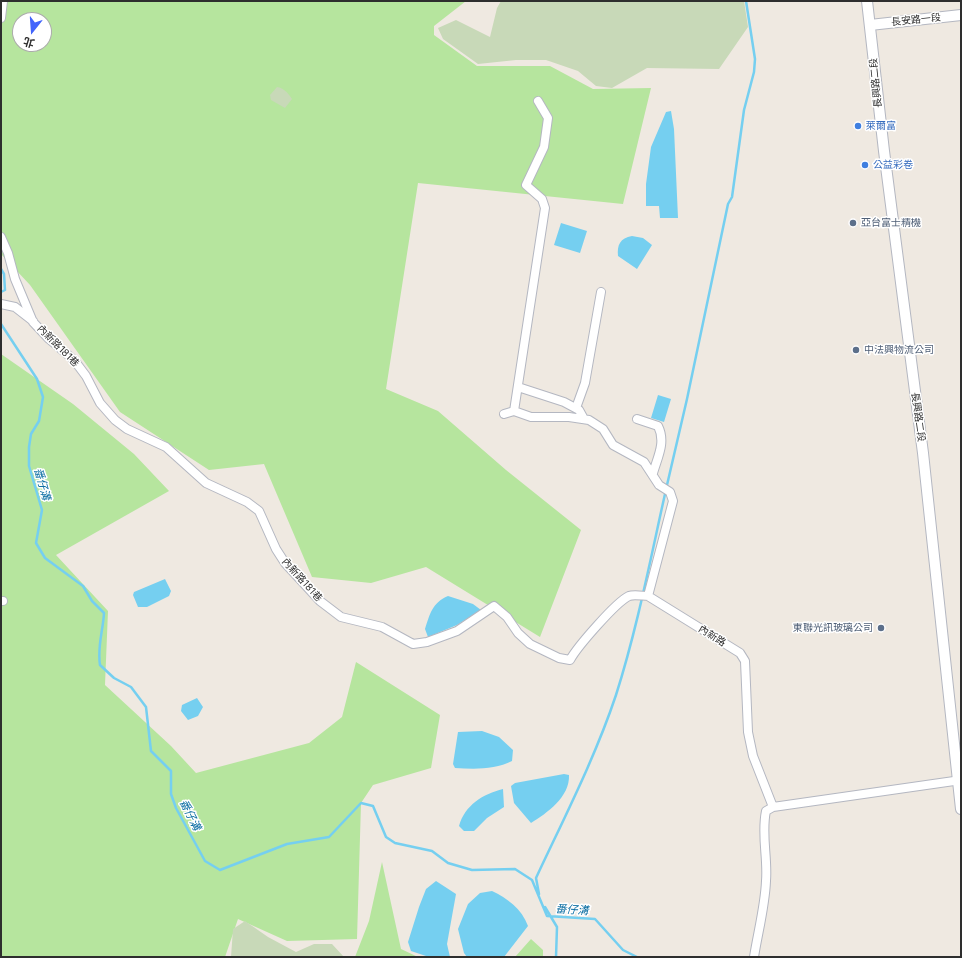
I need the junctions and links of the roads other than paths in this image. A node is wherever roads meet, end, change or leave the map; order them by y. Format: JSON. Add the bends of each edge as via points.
{"nodes":[{"id":1,"x":3,"y":1,"type":"edge"},
{"id":2,"x":867,"y":1,"type":"edge"},
{"id":3,"x":961,"y":15,"type":"edge"},
{"id":4,"x":1,"y":18,"type":"edge"},
{"id":5,"x":870,"y":25,"type":"junction"},
{"id":6,"x":538,"y":101,"type":"dead end"},
{"id":7,"x":1,"y":237,"type":"edge"},
{"id":8,"x":601,"y":292,"type":"dead end"},
{"id":9,"x":1,"y":304,"type":"edge"},
{"id":10,"x":33,"y":322,"type":"junction"},
{"id":11,"x":518,"y":387,"type":"junction"},
{"id":12,"x":576,"y":408,"type":"junction"},
{"id":13,"x":514,"y":411,"type":"junction"},
{"id":14,"x":504,"y":414,"type":"dead end"},
{"id":15,"x":584,"y":419,"type":"junction"},
{"id":16,"x":637,"y":419,"type":"dead end"},
{"id":17,"x":653,"y":473,"type":"junction"},
{"id":18,"x":648,"y":596,"type":"junction"},
{"id":19,"x":959,"y":780,"type":"edge"},
{"id":20,"x":773,"y":807,"type":"junction"},
{"id":21,"x":961,"y":809,"type":"edge"},
{"id":22,"x":754,"y":957,"type":"edge"}],
"edges":[{"from":1,"to":4,"type":"street"},
{"from":2,"to":5,"type":"street","name":"長興路二段"},
{"from":3,"to":5,"type":"street","name":"長安路一段"},
{"from":5,"to":19,"type":"street","name":"長興路二段","via":[[923,453]]},
{"from":6,"to":11,"type":"street","via":[[548,118],[544,147],[526,185],[542,199],[545,208]]},
{"from":7,"to":10,"type":"street","name":"內新路181巷"},
{"from":8,"to":12,"type":"street","via":[[585,383]]},
{"from":9,"to":10,"type":"street","via":[[15,307]]},
{"from":10,"to":18,"type":"street","name":"內新路181巷","via":[[74,360],[100,403],[115,420],[166,447],[206,483],[247,502],[258,512],[285,563],[320,601],[341,617],[382,626],[413,644],[427,642],[457,631],[494,606],[530,644],[559,658],[570,660],[576,649],[617,606],[630,596]]},
{"from":11,"to":12,"type":"street"},
{"from":11,"to":13,"type":"street"},
{"from":12,"to":15,"type":"street"},
{"from":13,"to":14,"type":"street"},
{"from":13,"to":15,"type":"street","via":[[532,417]]},
{"from":15,"to":17,"type":"street","via":[[603,429],[613,445],[644,462]]},
{"from":16,"to":17,"type":"street","via":[[658,426],[662,435]]},
{"from":17,"to":18,"type":"street","via":[[659,485],[670,492],[672,501]]},
{"from":18,"to":20,"type":"street","name":"內新路","via":[[740,653],[745,661],[748,732],[753,756]]},
{"from":19,"to":20,"type":"street"},
{"from":19,"to":21,"type":"street","name":"長興路二段"},
{"from":20,"to":22,"type":"street","via":[[766,811],[764,820],[766,884]]}]}
